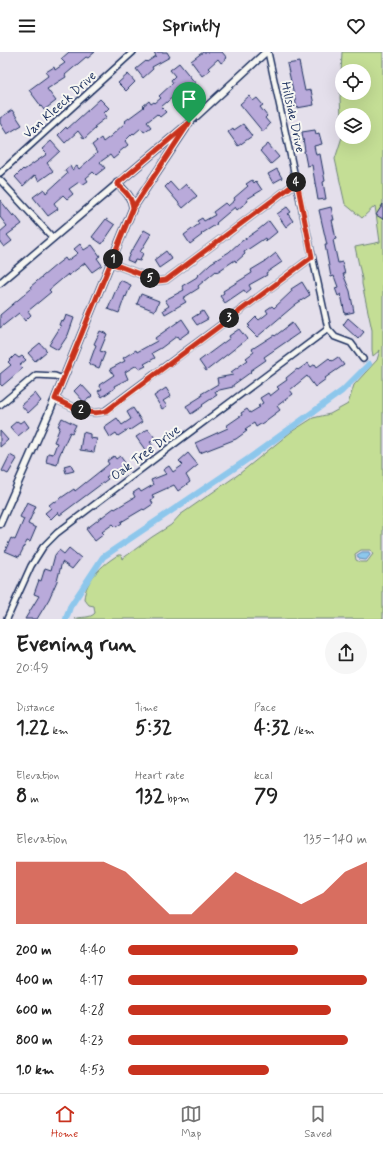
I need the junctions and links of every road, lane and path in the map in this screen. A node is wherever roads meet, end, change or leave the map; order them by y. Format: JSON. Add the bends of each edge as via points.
{"nodes":[{"id":1,"x":133,"y":52,"type":"edge"},
{"id":2,"x":267,"y":52,"type":"edge"},
{"id":3,"x":189,"y":123,"type":"junction"},
{"id":4,"x":0,"y":173,"type":"edge"},
{"id":5,"x":0,"y":180,"type":"edge"},
{"id":6,"x":297,"y":182,"type":"junction"},
{"id":7,"x":117,"y":184,"type":"junction"},
{"id":8,"x":133,"y":208,"type":"junction"},
{"id":9,"x":53,"y":238,"type":"junction"},
{"id":10,"x":312,"y":257,"type":"junction"},
{"id":11,"x":111,"y":263,"type":"junction"},
{"id":12,"x":0,"y":283,"type":"edge"},
{"id":13,"x":328,"y":329,"type":"junction"},
{"id":14,"x":363,"y":359,"type":"dead end"},
{"id":15,"x":63,"y":379,"type":"junction"},
{"id":16,"x":55,"y":399,"type":"junction"},
{"id":17,"x":0,"y":405,"type":"edge"},
{"id":18,"x":0,"y":524,"type":"edge"},
{"id":19,"x":7,"y":619,"type":"edge"}],
"edges":[{"from":1,"to":4,"type":"street","name":"Van Kleeck Drive"},
{"from":2,"to":3,"type":"street"},
{"from":2,"to":6,"type":"street","name":"Hillside Drive"},
{"from":3,"to":7,"type":"street"},
{"from":3,"to":8,"type":"street"},
{"from":5,"to":9,"type":"street"},
{"from":6,"to":10,"type":"street","name":"Hillside Drive"},
{"from":6,"to":11,"type":"street","via":[[166,280],[158,281]]},
{"from":7,"to":8,"type":"street","via":[[128,195]]},
{"from":7,"to":9,"type":"street"},
{"from":8,"to":11,"type":"street"},
{"from":9,"to":12,"type":"street"},
{"from":10,"to":13,"type":"street","name":"Hillside Drive"},
{"from":10,"to":16,"type":"street","via":[[106,411],[90,413]]},
{"from":11,"to":15,"type":"street"},
{"from":13,"to":14,"type":"street","via":[[335,337],[351,343]]},
{"from":13,"to":19,"type":"street","name":"Oak Tree Drive","via":[[57,533],[43,547],[31,566]]},
{"from":15,"to":16,"type":"street"},
{"from":15,"to":17,"type":"street","via":[[36,375]]},
{"from":16,"to":18,"type":"street"}]}
